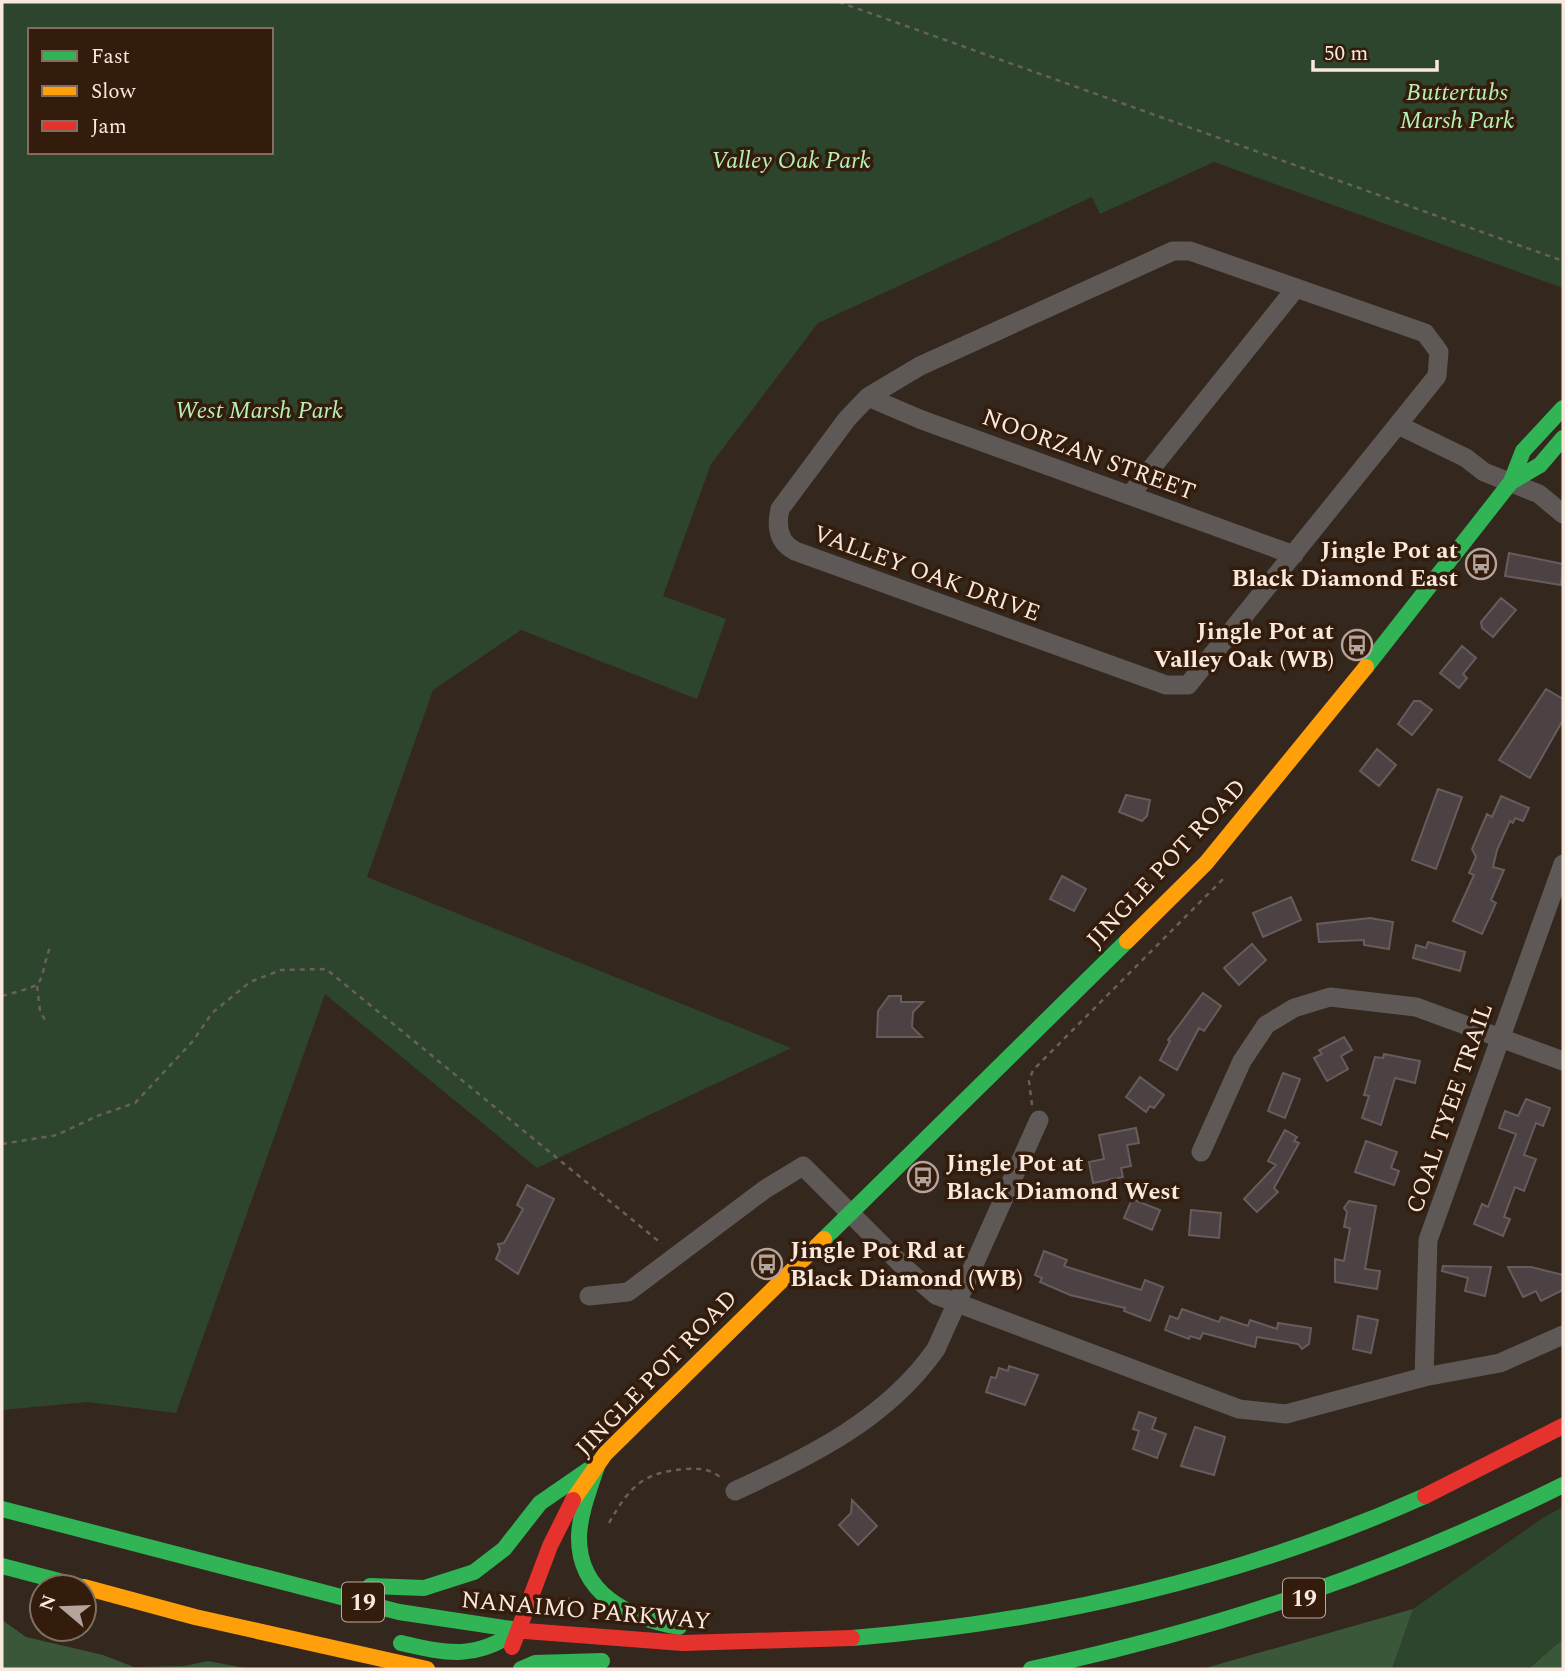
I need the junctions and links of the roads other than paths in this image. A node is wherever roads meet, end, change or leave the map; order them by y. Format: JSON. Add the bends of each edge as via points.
{"nodes":[{"id":1,"x":1296,"y":288,"type":"junction"},
{"id":2,"x":868,"y":397,"type":"junction"},
{"id":3,"x":1563,"y":408,"type":"edge"},
{"id":4,"x":1398,"y":425,"type":"junction"},
{"id":5,"x":1563,"y":438,"type":"edge"},
{"id":6,"x":1511,"y":482,"type":"junction"},
{"id":7,"x":1130,"y":495,"type":"junction"},
{"id":8,"x":1563,"y":514,"type":"edge"},
{"id":9,"x":1294,"y":555,"type":"junction"},
{"id":10,"x":1563,"y":864,"type":"edge"},
{"id":11,"x":1499,"y":1038,"type":"junction"},
{"id":12,"x":1563,"y":1061,"type":"edge"},
{"id":13,"x":1040,"y":1120,"type":"dead end"},
{"id":14,"x":1201,"y":1152,"type":"dead end"},
{"id":15,"x":850,"y":1214,"type":"junction"},
{"id":16,"x":589,"y":1296,"type":"dead end"},
{"id":17,"x":957,"y":1304,"type":"junction"},
{"id":18,"x":1563,"y":1335,"type":"edge"},
{"id":19,"x":1424,"y":1377,"type":"junction"},
{"id":20,"x":1563,"y":1426,"type":"edge"},
{"id":21,"x":598,"y":1463,"type":"junction"},
{"id":22,"x":1563,"y":1485,"type":"edge"},
{"id":23,"x":735,"y":1491,"type":"road end"},
{"id":24,"x":2,"y":1509,"type":"edge"},
{"id":25,"x":211,"y":1561,"type":"junction"},
{"id":26,"x":2,"y":1566,"type":"edge"},
{"id":27,"x":29,"y":1573,"type":"edge"},
{"id":28,"x":98,"y":1591,"type":"edge"},
{"id":29,"x":195,"y":1617,"type":"junction"},
{"id":30,"x":518,"y":1630,"type":"junction"},
{"id":31,"x":351,"y":1634,"type":"dead end"},
{"id":32,"x":390,"y":1640,"type":"dead end"},
{"id":33,"x":773,"y":1644,"type":"junction"},
{"id":34,"x":718,"y":1660,"type":"dead end"},
{"id":35,"x":625,"y":1662,"type":"dead end"},
{"id":36,"x":329,"y":1665,"type":"dead end"},
{"id":37,"x":427,"y":1669,"type":"edge"},
{"id":38,"x":504,"y":1669,"type":"edge"},
{"id":39,"x":521,"y":1669,"type":"edge"},
{"id":40,"x":1031,"y":1669,"type":"edge"}],
"edges":[{"from":1,"to":2,"type":"street","name":"VALLEY OAK DRIVE","via":[[1190,251],[1173,251],[920,366]]},
{"from":1,"to":4,"type":"street","name":"VALLEY OAK DRIVE","via":[[1425,334],[1439,352],[1437,376]]},
{"from":1,"to":7,"type":"street"},
{"from":2,"to":7,"type":"street","name":"NOORZAN STREET"},
{"from":2,"to":9,"type":"street","name":"VALLEY OAK DRIVE","via":[[780,509],[779,534],[795,551],[1174,686],[1192,681]]},
{"from":3,"to":6,"type":"main road","name":"JINGLE POT ROAD","via":[[1523,451]]},
{"from":4,"to":6,"type":"street"},
{"from":4,"to":9,"type":"street","name":"VALLEY OAK DRIVE"},
{"from":5,"to":6,"type":"main road","name":"JINGLE POT ROAD","via":[[1539,465]]},
{"from":6,"to":8,"type":"street","via":[[1539,494]]},
{"from":6,"to":15,"type":"main road","name":"JINGLE POT ROAD","via":[[1206,863]]},
{"from":7,"to":9,"type":"street","name":"NOORZAN STREET"},
{"from":10,"to":11,"type":"street","name":"COAL TYEE TRAIL"},
{"from":11,"to":12,"type":"street"},
{"from":11,"to":14,"type":"street","via":[[1416,1007],[1330,997],[1294,1007],[1266,1025],[1242,1060]]},
{"from":11,"to":19,"type":"street","name":"COAL TYEE TRAIL","via":[[1429,1240]]},
{"from":13,"to":17,"type":"street"},
{"from":15,"to":16,"type":"street","via":[[803,1166],[628,1292]]},
{"from":15,"to":17,"type":"street","via":[[920,1282]]},
{"from":15,"to":21,"type":"main road","name":"JINGLE POT ROAD"},
{"from":17,"to":19,"type":"street","via":[[1238,1409],[1286,1414]]},
{"from":17,"to":23,"type":"street","via":[[936,1349],[894,1400],[807,1458]]},
{"from":18,"to":19,"type":"street","via":[[1500,1363]]},
{"from":20,"to":33,"type":"main road","name":"NANAIMO PARKWAY","number":"19","via":[[1394,1510],[1208,1576],[1087,1606],[983,1625]]},
{"from":21,"to":25,"type":"main road","via":[[534,1509],[505,1548],[482,1568],[449,1585],[419,1590],[384,1588]]},
{"from":21,"to":30,"type":"main road","name":"JINGLE POT ROAD","via":[[561,1516]]},
{"from":21,"to":33,"type":"main road","via":[[579,1542],[583,1566],[598,1593],[628,1615],[644,1620],[723,1630]]},
{"from":22,"to":40,"type":"main road","number":"19","via":[[1444,1543],[1320,1593],[1191,1633]]},
{"from":24,"to":25,"type":"main road","name":"NANAIMO PARKWAY","number":"19"},
{"from":25,"to":30,"type":"main road","name":"NANAIMO PARKWAY","number":"19","via":[[439,1620]]},
{"from":26,"to":27,"type":"main road","number":"19"},
{"from":28,"to":29,"type":"main road","number":"19"},
{"from":29,"to":31,"type":"main road"},
{"from":29,"to":36,"type":"main road"},
{"from":29,"to":37,"type":"main road","number":"19"},
{"from":30,"to":32,"type":"main road","via":[[492,1649],[472,1654],[443,1653]]},
{"from":30,"to":33,"type":"main road","name":"NANAIMO PARKWAY","number":"19","via":[[646,1643]]},
{"from":30,"to":38,"type":"main road","name":"JINGLE POT ROAD"},
{"from":33,"to":34,"type":"main road"},
{"from":35,"to":39,"type":"main road","via":[[561,1660],[535,1662]]}]}
